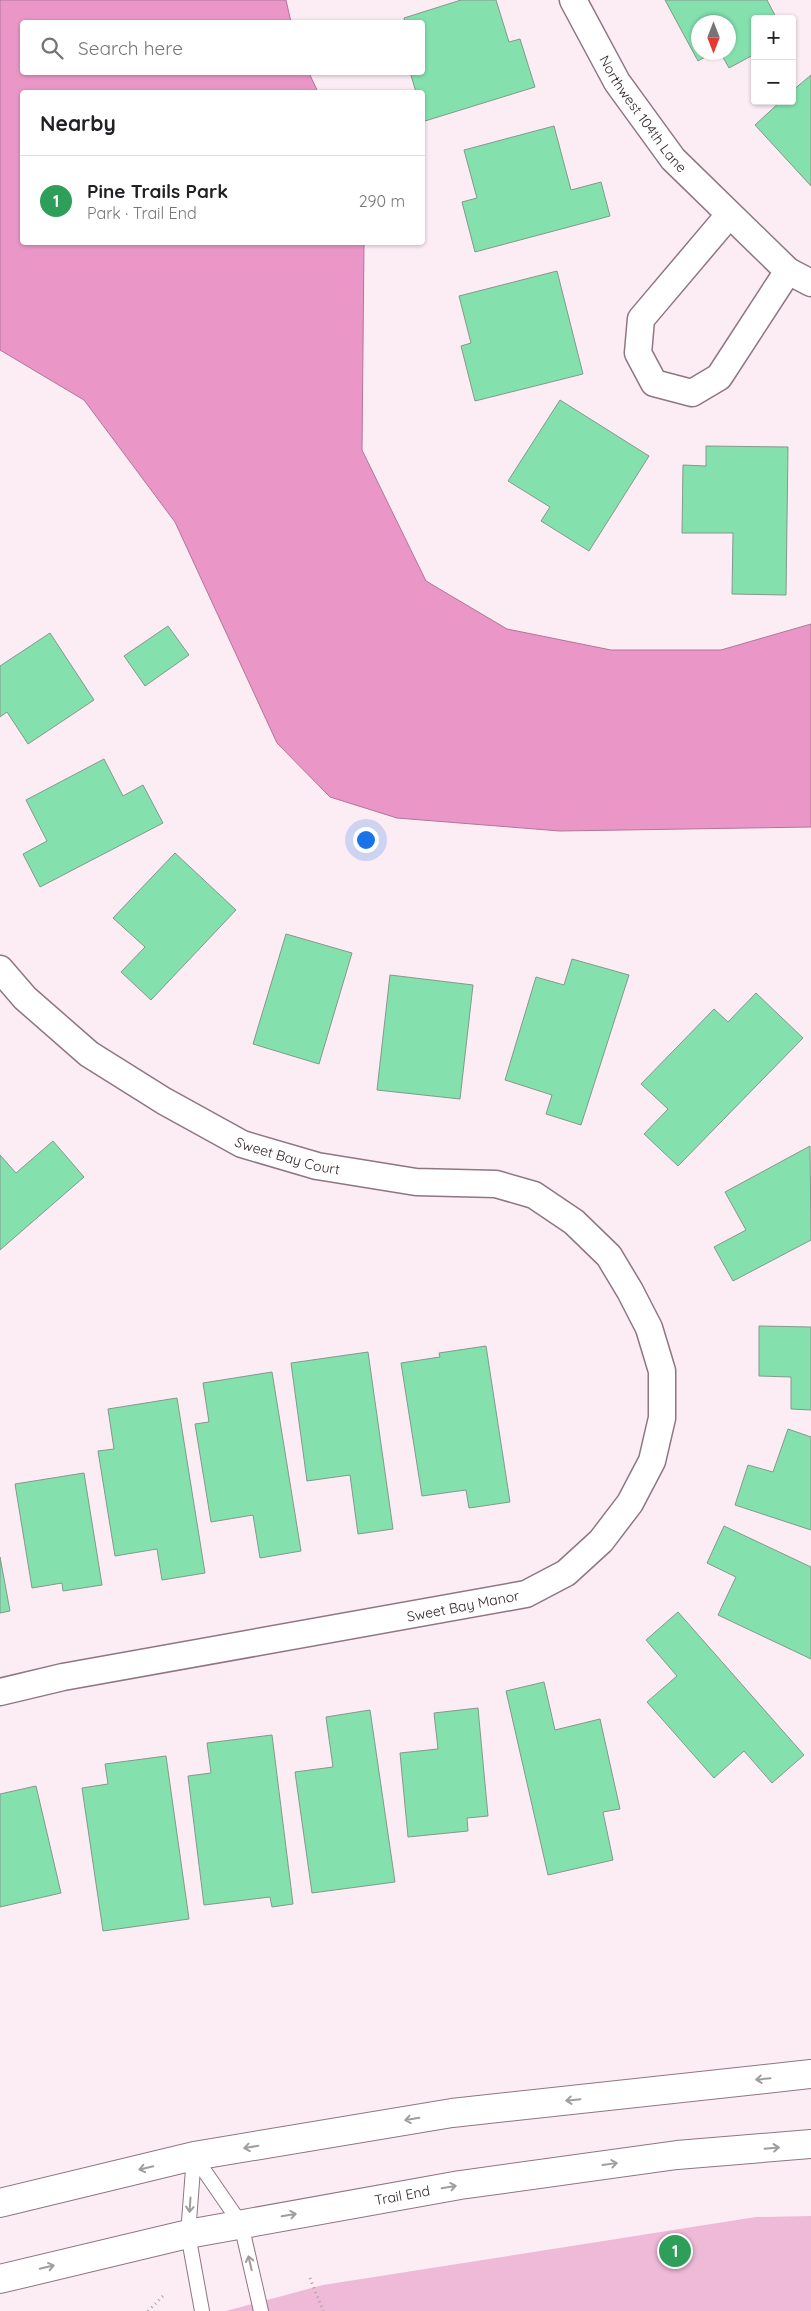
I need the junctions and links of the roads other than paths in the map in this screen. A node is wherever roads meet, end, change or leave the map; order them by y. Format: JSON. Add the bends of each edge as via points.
{"nodes":[{"id":1,"x":573,"y":0,"type":"edge"},
{"id":2,"x":729,"y":215,"type":"junction"},
{"id":3,"x":788,"y":271,"type":"junction"},
{"id":4,"x":811,"y":283,"type":"edge"},
{"id":5,"x":0,"y":969,"type":"edge"},
{"id":6,"x":609,"y":1256,"type":"joint"},
{"id":7,"x":0,"y":1692,"type":"edge"},
{"id":8,"x":811,"y":2074,"type":"edge"},
{"id":9,"x":811,"y":2144,"type":"edge"},
{"id":10,"x":194,"y":2156,"type":"junction"},
{"id":11,"x":0,"y":2203,"type":"edge"},
{"id":12,"x":241,"y":2224,"type":"junction"},
{"id":13,"x":188,"y":2234,"type":"junction"},
{"id":14,"x":0,"y":2280,"type":"edge"},
{"id":15,"x":202,"y":2311,"type":"edge"},
{"id":16,"x":261,"y":2311,"type":"edge"}],
"edges":[{"from":1,"to":2,"type":"street","name":"Northwest 104th Lane","via":[[617,82],[673,159]]},
{"from":2,"to":3,"type":"street","name":"Northwest 104th Lane"},
{"from":2,"to":3,"type":"street","via":[[641,319],[638,353],[654,383],[692,393],[719,377]]},
{"from":3,"to":4,"type":"street","name":"Northwest 104th Lane"},
{"from":5,"to":6,"type":"street","name":"Sweet Bay Court","via":[[25,998],[89,1054],[242,1144],[317,1166],[416,1182],[496,1184],[534,1195],[574,1222]]},
{"from":6,"to":7,"type":"street","name":"Sweet Bay Manor","via":[[649,1328],[662,1370],[662,1418],[652,1461],[630,1504],[601,1541],[566,1573],[526,1594],[63,1677]]},
{"from":8,"to":10,"type":"street","one_way":true,"via":[[452,2113]]},
{"from":12,"to":9,"type":"street","name":"Trail End","one_way":true,"via":[[470,2183],[677,2155]]},
{"from":10,"to":11,"type":"street","one_way":true},
{"from":10,"to":12,"type":"lane"},
{"from":10,"to":13,"type":"lane","one_way":true},
{"from":12,"to":13,"type":"street","name":"Trail End"},
{"from":16,"to":12,"type":"lane","one_way":true},
{"from":14,"to":13,"type":"street","name":"Trail End","one_way":true},
{"from":13,"to":15,"type":"lane"}]}
